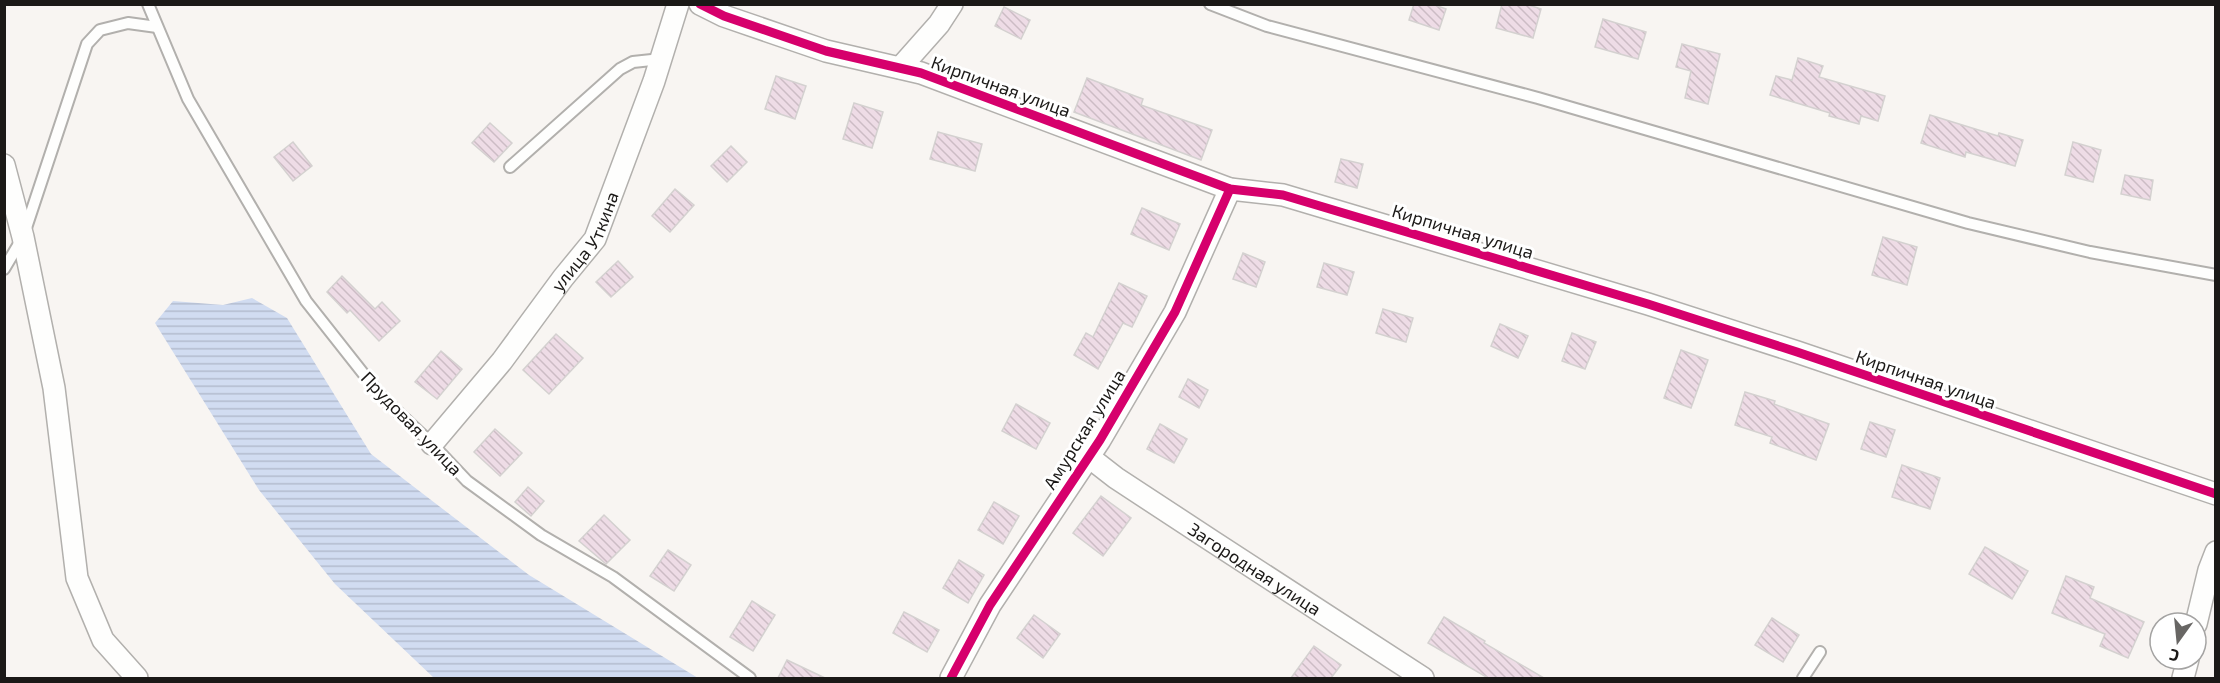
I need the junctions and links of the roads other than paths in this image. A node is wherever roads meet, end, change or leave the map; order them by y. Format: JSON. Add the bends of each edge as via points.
{"nodes":[{"id":1,"x":148,"y":4,"type":"edge"},
{"id":2,"x":678,"y":4,"type":"edge"},
{"id":3,"x":700,"y":4,"type":"edge"},
{"id":4,"x":952,"y":4,"type":"edge"},
{"id":5,"x":1210,"y":4,"type":"edge"},
{"id":6,"x":157,"y":27,"type":"junction"},
{"id":7,"x":661,"y":59,"type":"junction"},
{"id":8,"x":900,"y":68,"type":"junction"},
{"id":9,"x":4,"y":165,"type":"edge"},
{"id":10,"x":510,"y":167,"type":"dead end"},
{"id":11,"x":1230,"y":189,"type":"junction"},
{"id":12,"x":23,"y":237,"type":"junction"},
{"id":13,"x":4,"y":269,"type":"edge"},
{"id":14,"x":2216,"y":275,"type":"edge"},
{"id":15,"x":432,"y":444,"type":"junction"},
{"id":16,"x":1089,"y":457,"type":"junction"},
{"id":17,"x":2216,"y":494,"type":"edge"},
{"id":18,"x":2216,"y":552,"type":"edge"},
{"id":19,"x":2199,"y":611,"type":"edge"},
{"id":20,"x":1820,"y":652,"type":"dead end"},
{"id":21,"x":137,"y":678,"type":"edge"},
{"id":22,"x":750,"y":678,"type":"edge"},
{"id":23,"x":951,"y":678,"type":"edge"},
{"id":24,"x":1423,"y":678,"type":"edge"},
{"id":25,"x":1803,"y":678,"type":"edge"}],
"edges":[{"from":1,"to":6,"type":"lane","name":"Прудовая улица"},
{"from":2,"to":7,"type":"street","name":"улица Уткина"},
{"from":3,"to":8,"type":"street","name":"Кирпичная улица","via":[[826,51]]},
{"from":4,"to":8,"type":"street"},
{"from":5,"to":14,"type":"lane","via":[[1267,26],[1538,98],[1968,223],[2090,252]]},
{"from":6,"to":12,"type":"lane","via":[[128,23],[100,30],[87,44]]},
{"from":6,"to":15,"type":"lane","name":"Прудовая улица","via":[[188,99],[306,301],[381,396]]},
{"from":7,"to":10,"type":"lane","via":[[633,62],[620,69]]},
{"from":7,"to":15,"type":"street","name":"улица Уткина","via":[[595,239],[502,361]]},
{"from":8,"to":11,"type":"street","name":"Кирпичная улица"},
{"from":9,"to":12,"type":"street"},
{"from":11,"to":16,"type":"street","name":"Амурская улица","via":[[1175,312]]},
{"from":11,"to":17,"type":"street","name":"Кирпичная улица","via":[[1283,195],[1648,304]]},
{"from":12,"to":13,"type":"lane"},
{"from":12,"to":21,"type":"street","via":[[54,388],[76,578],[104,640]]},
{"from":15,"to":22,"type":"lane","name":"Прудовая улица","via":[[467,481],[541,535],[613,577]]},
{"from":16,"to":23,"type":"street","name":"Амурская улица","via":[[990,605]]},
{"from":16,"to":24,"type":"street","name":"Загородная улица"},
{"from":18,"to":19,"type":"street"},
{"from":20,"to":25,"type":"lane"}]}
